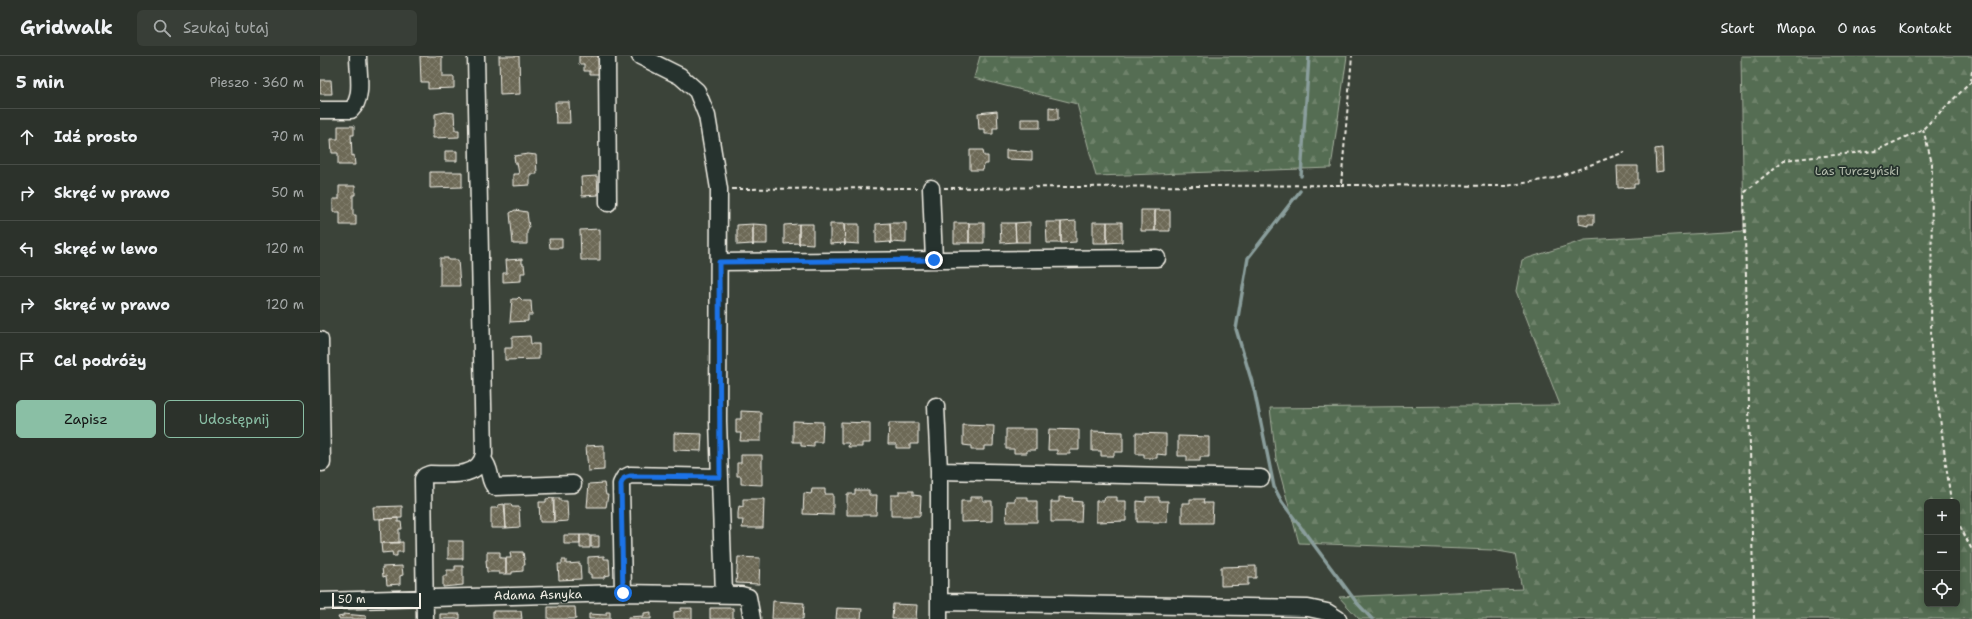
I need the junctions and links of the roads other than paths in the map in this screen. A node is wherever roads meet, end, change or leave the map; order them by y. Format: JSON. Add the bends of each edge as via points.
{"nodes":[{"id":1,"x":358,"y":56,"type":"edge"},
{"id":2,"x":476,"y":56,"type":"edge"},
{"id":3,"x":607,"y":56,"type":"edge"},
{"id":4,"x":640,"y":56,"type":"edge"},
{"id":5,"x":320,"y":110,"type":"edge"},
{"id":6,"x":931,"y":188,"type":"road end"},
{"id":7,"x":608,"y":203,"type":"dead end"},
{"id":8,"x":1157,"y":258,"type":"dead end"},
{"id":9,"x":934,"y":260,"type":"junction"},
{"id":10,"x":719,"y":262,"type":"junction"},
{"id":11,"x":320,"y":340,"type":"edge"},
{"id":12,"x":936,"y":406,"type":"dead end"},
{"id":13,"x":483,"y":460,"type":"junction"},
{"id":14,"x":322,"y":463,"type":"dead end"},
{"id":15,"x":939,"y":471,"type":"junction"},
{"id":16,"x":720,"y":477,"type":"junction"},
{"id":17,"x":1261,"y":478,"type":"dead end"},
{"id":18,"x":573,"y":484,"type":"dead end"},
{"id":19,"x":623,"y":593,"type":"junction"},
{"id":20,"x":724,"y":594,"type":"junction"},
{"id":21,"x":940,"y":595,"type":"junction"},
{"id":22,"x":425,"y":598,"type":"junction"},
{"id":23,"x":320,"y":601,"type":"edge"},
{"id":24,"x":752,"y":612,"type":"edge"},
{"id":25,"x":425,"y":619,"type":"edge"},
{"id":26,"x":939,"y":619,"type":"edge"},
{"id":27,"x":1338,"y":619,"type":"edge"}],
"edges":[{"from":1,"to":5,"type":"street","via":[[357,104],[351,110]]},
{"from":2,"to":13,"type":"street"},
{"from":3,"to":7,"type":"street"},
{"from":4,"to":10,"type":"street","via":[[680,76],[697,91],[707,116],[719,189]]},
{"from":6,"to":9,"type":"street"},
{"from":8,"to":9,"type":"street"},
{"from":9,"to":10,"type":"street"},
{"from":10,"to":16,"type":"street"},
{"from":11,"to":14,"type":"street"},
{"from":12,"to":15,"type":"street"},
{"from":13,"to":18,"type":"street","via":[[488,466],[491,484],[495,487]]},
{"from":13,"to":22,"type":"street","via":[[477,468],[462,474],[425,476],[422,484]]},
{"from":15,"to":17,"type":"street"},
{"from":15,"to":21,"type":"street"},
{"from":16,"to":19,"type":"street","via":[[624,478],[621,484]]},
{"from":16,"to":20,"type":"street"},
{"from":19,"to":20,"type":"street","name":"Adama Asnyka"},
{"from":19,"to":22,"type":"street","name":"Adama Asnyka"},
{"from":20,"to":24,"type":"street","name":"Adama Asnyka","via":[[748,597]]},
{"from":21,"to":26,"type":"street"},
{"from":21,"to":27,"type":"street","via":[[1308,608],[1328,612]]},
{"from":22,"to":23,"type":"street","name":"Adama Asnyka"},
{"from":22,"to":25,"type":"street"}]}
